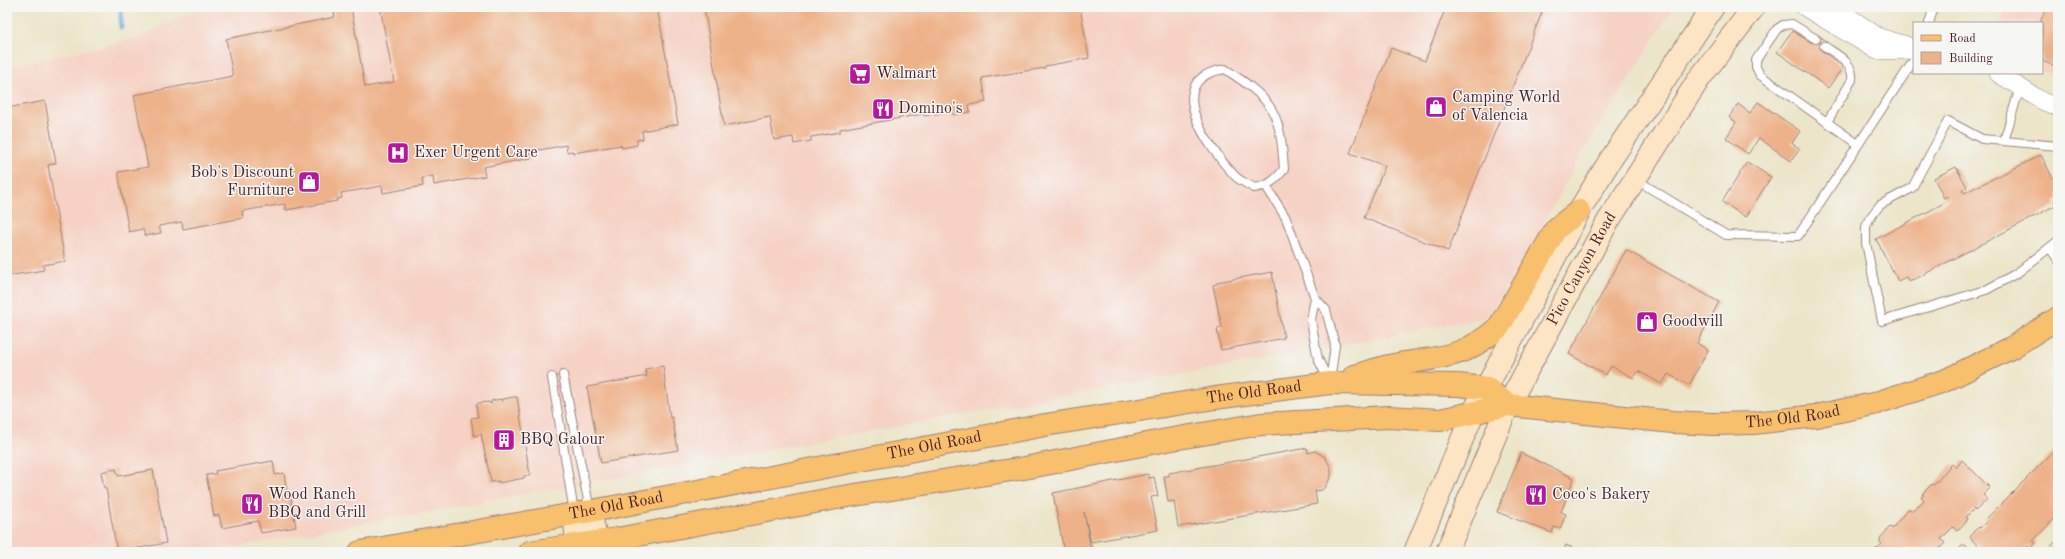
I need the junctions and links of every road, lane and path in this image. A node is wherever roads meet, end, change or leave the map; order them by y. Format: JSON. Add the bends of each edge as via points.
{"nodes":[{"id":1,"x":1713,"y":7,"type":"edge"},
{"id":2,"x":1754,"y":7,"type":"edge"},
{"id":3,"x":1804,"y":7,"type":"edge"},
{"id":4,"x":1835,"y":7,"type":"edge"},
{"id":5,"x":1934,"y":7,"type":"edge"},
{"id":6,"x":1929,"y":22,"type":"edge"},
{"id":7,"x":1816,"y":39,"type":"dead end"},
{"id":8,"x":1824,"y":46,"type":"dead end"},
{"id":9,"x":1913,"y":48,"type":"edge"},
{"id":10,"x":1913,"y":48,"type":"edge"},
{"id":11,"x":1913,"y":62,"type":"edge"},
{"id":12,"x":1999,"y":74,"type":"edge"},
{"id":13,"x":2020,"y":87,"type":"junction"},
{"id":14,"x":2058,"y":107,"type":"edge"},
{"id":15,"x":1827,"y":122,"type":"junction"},
{"id":16,"x":2004,"y":141,"type":"junction"},
{"id":17,"x":1858,"y":144,"type":"junction"},
{"id":18,"x":2058,"y":146,"type":"edge"},
{"id":19,"x":1634,"y":179,"type":"junction"},
{"id":20,"x":1266,"y":186,"type":"junction"},
{"id":21,"x":1579,"y":211,"type":"junction"},
{"id":22,"x":2058,"y":241,"type":"edge"},
{"id":23,"x":2050,"y":248,"type":"junction"},
{"id":24,"x":2058,"y":260,"type":"edge"},
{"id":25,"x":1315,"y":298,"type":"junction"},
{"id":26,"x":2058,"y":318,"type":"edge"},
{"id":27,"x":564,"y":375,"type":"dead end"},
{"id":28,"x":552,"y":377,"type":"dead end"},
{"id":29,"x":1330,"y":383,"type":"junction"},
{"id":30,"x":1486,"y":388,"type":"junction"},
{"id":31,"x":1508,"y":405,"type":"junction"},
{"id":32,"x":1473,"y":413,"type":"junction"},
{"id":33,"x":582,"y":512,"type":"junction"},
{"id":34,"x":587,"y":548,"type":"edge"},
{"id":35,"x":360,"y":552,"type":"edge"},
{"id":36,"x":530,"y":552,"type":"edge"},
{"id":37,"x":1415,"y":552,"type":"edge"},
{"id":38,"x":1447,"y":552,"type":"edge"}],
"edges":[{"from":1,"to":21,"type":"main road","name":"Pico Canyon Road"},
{"from":2,"to":19,"type":"main road","name":"Pico Canyon Road","via":[[1699,79]]},
{"from":3,"to":9,"type":"street","via":[[1877,51]]},
{"from":4,"to":10,"type":"street","via":[[1878,37]]},
{"from":5,"to":6,"type":"lane"},
{"from":7,"to":15,"type":"lane","via":[[1792,24],[1783,25],[1777,29],[1756,60],[1756,67],[1760,75]]},
{"from":8,"to":15,"type":"lane","via":[[1851,66],[1853,73],[1852,80]]},
{"from":11,"to":17,"type":"lane"},
{"from":12,"to":13,"type":"street"},
{"from":13,"to":14,"type":"street","via":[[2044,102]]},
{"from":13,"to":16,"type":"lane"},
{"from":15,"to":17,"type":"lane"},
{"from":16,"to":18,"type":"lane"},
{"from":16,"to":23,"type":"lane","via":[[1982,139],[1948,121],[1912,188],[1874,211],[1865,234],[1882,321],[1986,290],[2017,273]]},
{"from":17,"to":19,"type":"lane","via":[[1798,236],[1726,235]]},
{"from":19,"to":31,"type":"main road","name":"Pico Canyon Road","via":[[1607,223]]},
{"from":20,"to":20,"type":"lane","via":[[1277,180],[1284,169],[1282,135],[1274,112],[1259,92],[1225,70],[1213,71],[1202,78],[1194,88],[1191,100],[1193,113],[1208,141],[1236,177],[1254,188]]},
{"from":20,"to":25,"type":"lane","via":[[1286,218]]},
{"from":21,"to":29,"type":"main road","via":[[1556,229],[1499,327],[1486,338],[1455,355],[1389,366]]},
{"from":21,"to":30,"type":"main road","name":"Pico Canyon Road"},
{"from":22,"to":23,"type":"lane"},
{"from":23,"to":24,"type":"lane"},
{"from":25,"to":29,"type":"lane","via":[[1311,320],[1316,350]]},
{"from":25,"to":29,"type":"lane","via":[[1326,310],[1335,345]]},
{"from":26,"to":31,"type":"main road","name":"The Old Road","via":[[2011,348],[1944,381],[1873,404],[1816,416],[1754,423],[1713,424]]},
{"from":27,"to":33,"type":"lane"},
{"from":28,"to":33,"type":"lane"},
{"from":29,"to":30,"type":"main road","name":"The Old Road","via":[[1456,384]]},
{"from":29,"to":33,"type":"main road","name":"The Old Road","via":[[1046,425]]},
{"from":30,"to":31,"type":"main road"},
{"from":30,"to":32,"type":"main road","name":"Pico Canyon Road"},
{"from":31,"to":32,"type":"main road","name":"The Old Road"},
{"from":31,"to":38,"type":"main road","name":"Pico Canyon Road"},
{"from":32,"to":34,"type":"main road","name":"The Old Road","via":[[1440,420],[1388,417],[1261,424],[1030,467],[842,496]]},
{"from":32,"to":37,"type":"main road","name":"Pico Canyon Road"},
{"from":33,"to":34,"type":"main road"},
{"from":33,"to":35,"type":"main road","name":"The Old Road"},
{"from":34,"to":36,"type":"main road","name":"The Old Road"}]}
